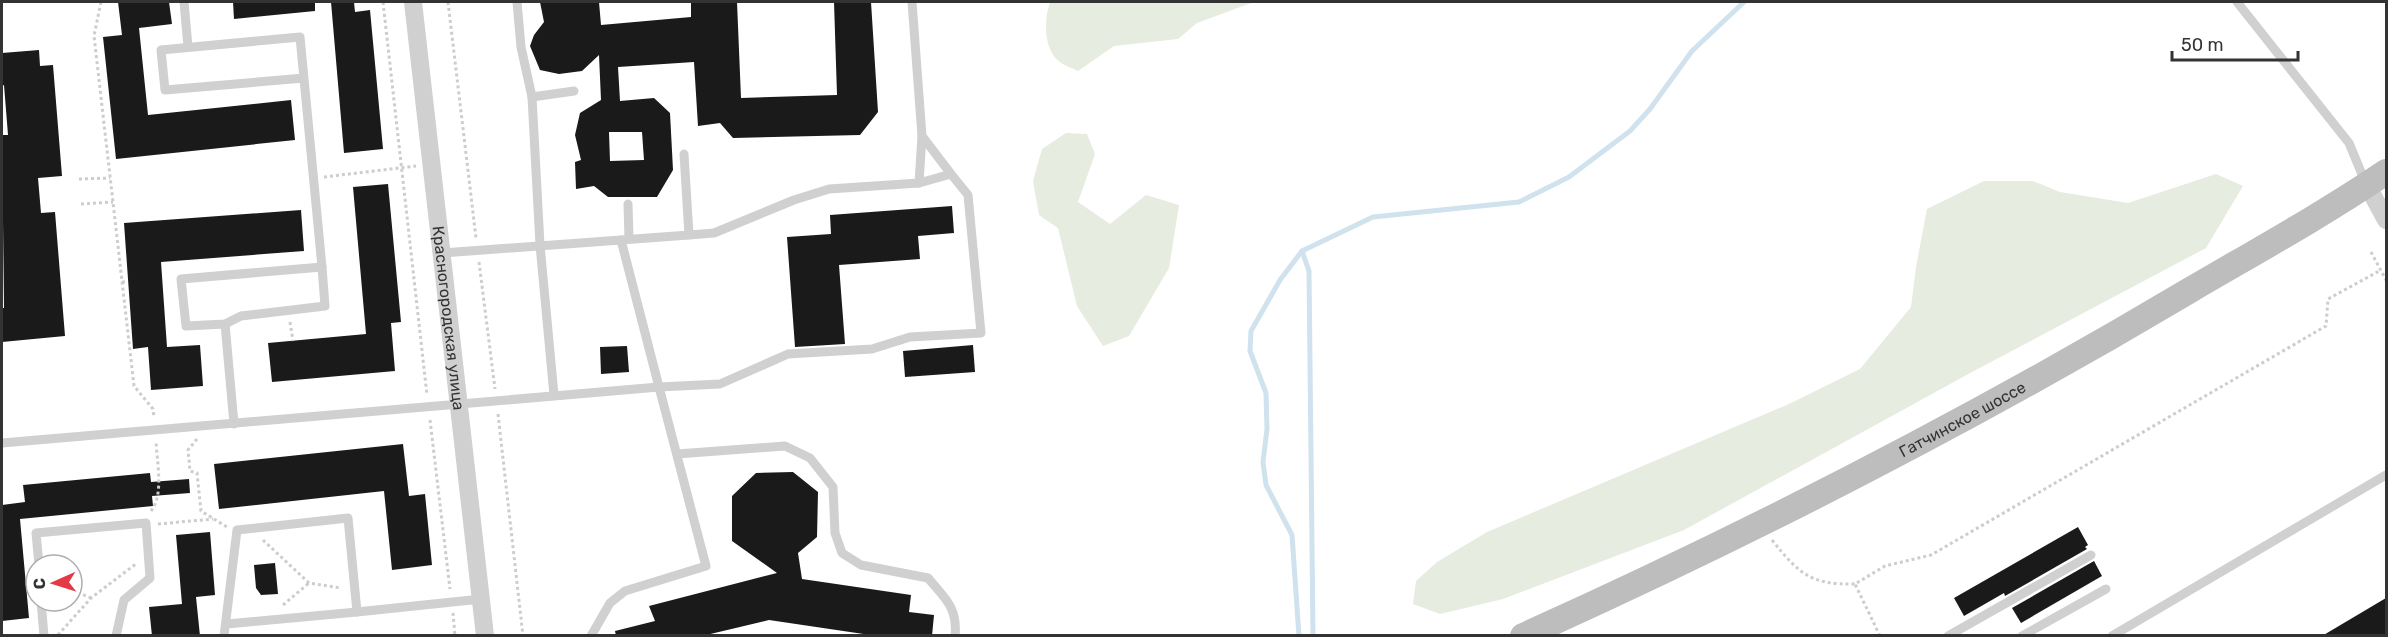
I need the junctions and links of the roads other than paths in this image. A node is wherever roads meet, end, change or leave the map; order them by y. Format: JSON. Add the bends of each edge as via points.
{"nodes":[{"id":1,"x":184,"y":2,"type":"edge"},
{"id":2,"x":413,"y":2,"type":"edge"},
{"id":3,"x":517,"y":2,"type":"edge"},
{"id":4,"x":912,"y":2,"type":"edge"},
{"id":5,"x":2237,"y":2,"type":"edge"},
{"id":6,"x":188,"y":47,"type":"junction"},
{"id":7,"x":304,"y":78,"type":"junction"},
{"id":8,"x":574,"y":91,"type":"dead end"},
{"id":9,"x":532,"y":97,"type":"junction"},
{"id":10,"x":922,"y":136,"type":"junction"},
{"id":11,"x":684,"y":154,"type":"dead end"},
{"id":12,"x":951,"y":174,"type":"junction"},
{"id":13,"x":2377,"y":179,"type":"edge"},
{"id":14,"x":919,"y":183,"type":"junction"},
{"id":15,"x":628,"y":204,"type":"dead end"},
{"id":16,"x":2386,"y":220,"type":"edge"},
{"id":17,"x":689,"y":235,"type":"junction"},
{"id":18,"x":625,"y":239,"type":"junction"},
{"id":19,"x":540,"y":245,"type":"junction"},
{"id":20,"x":442,"y":253,"type":"junction"},
{"id":21,"x":322,"y":267,"type":"junction"},
{"id":22,"x":225,"y":324,"type":"junction"},
{"id":23,"x":659,"y":387,"type":"junction"},
{"id":24,"x":554,"y":395,"type":"junction"},
{"id":25,"x":459,"y":404,"type":"junction"},
{"id":26,"x":234,"y":424,"type":"junction"},
{"id":27,"x":2,"y":443,"type":"edge"},
{"id":28,"x":677,"y":454,"type":"junction"},
{"id":29,"x":2386,"y":475,"type":"edge"},
{"id":30,"x":38,"y":553,"type":"edge"},
{"id":31,"x":2091,"y":555,"type":"dead end"},
{"id":32,"x":2106,"y":589,"type":"dead end"},
{"id":33,"x":481,"y":599,"type":"junction"},
{"id":34,"x":357,"y":612,"type":"junction"},
{"id":35,"x":42,"y":613,"type":"edge"},
{"id":36,"x":227,"y":624,"type":"junction"},
{"id":37,"x":2128,"y":626,"type":"junction"},
{"id":38,"x":44,"y":636,"type":"edge"},
{"id":39,"x":116,"y":636,"type":"edge"},
{"id":40,"x":224,"y":636,"type":"edge"},
{"id":41,"x":485,"y":636,"type":"edge"},
{"id":42,"x":591,"y":636,"type":"edge"},
{"id":43,"x":955,"y":636,"type":"edge"},
{"id":44,"x":1523,"y":636,"type":"edge"},
{"id":45,"x":1948,"y":636,"type":"edge"},
{"id":46,"x":2022,"y":636,"type":"edge"},
{"id":47,"x":2112,"y":636,"type":"edge"},
{"id":48,"x":2134,"y":636,"type":"edge"}],
"edges":[{"from":1,"to":6,"type":"lane"},
{"from":2,"to":20,"type":"street","name":"Красногородская улица"},
{"from":3,"to":9,"type":"lane","via":[[521,47]]},
{"from":4,"to":10,"type":"lane"},
{"from":5,"to":13,"type":"lane"},
{"from":6,"to":7,"type":"lane","via":[[300,37]]},
{"from":6,"to":7,"type":"lane","via":[[161,50],[165,90]]},
{"from":7,"to":21,"type":"lane"},
{"from":8,"to":9,"type":"lane"},
{"from":9,"to":19,"type":"lane"},
{"from":10,"to":12,"type":"lane"},
{"from":10,"to":14,"type":"lane"},
{"from":11,"to":17,"type":"lane"},
{"from":12,"to":14,"type":"lane"},
{"from":12,"to":23,"type":"lane","via":[[968,195],[981,333],[909,337],[872,349],[788,354],[720,384]]},
{"from":13,"to":16,"type":"street"},
{"from":13,"to":44,"type":"main road","name":"Гатчинское шоссе","via":[[2088,351],[1760,524]]},
{"from":14,"to":17,"type":"lane","via":[[829,189],[714,233]]},
{"from":15,"to":18,"type":"lane"},
{"from":17,"to":18,"type":"lane"},
{"from":18,"to":19,"type":"lane"},
{"from":18,"to":23,"type":"lane"},
{"from":19,"to":20,"type":"lane"},
{"from":19,"to":24,"type":"lane"},
{"from":20,"to":25,"type":"street","name":"Красногородская улица"},
{"from":21,"to":22,"type":"lane","via":[[325,306],[241,316]]},
{"from":21,"to":22,"type":"lane","via":[[181,279],[186,326]]},
{"from":22,"to":26,"type":"lane"},
{"from":23,"to":24,"type":"lane"},
{"from":23,"to":28,"type":"lane"},
{"from":24,"to":25,"type":"lane"},
{"from":25,"to":26,"type":"lane"},
{"from":25,"to":33,"type":"street","name":"Красногородская улица"},
{"from":26,"to":27,"type":"lane"},
{"from":28,"to":42,"type":"lane","via":[[706,566],[625,591],[610,603]]},
{"from":28,"to":43,"type":"lane","via":[[785,446],[810,458],[833,487],[835,533],[842,553],[861,565],[928,578],[951,606],[957,619]]},
{"from":29,"to":37,"type":"lane"},
{"from":30,"to":39,"type":"lane","via":[[36,532],[146,519],[150,578],[124,600]]},
{"from":31,"to":45,"type":"lane"},
{"from":32,"to":46,"type":"lane"},
{"from":33,"to":34,"type":"lane"},
{"from":33,"to":41,"type":"street","name":"Красногородская улица"},
{"from":34,"to":36,"type":"lane"},
{"from":34,"to":36,"type":"lane","via":[[348,518],[237,530]]},
{"from":35,"to":38,"type":"lane"},
{"from":36,"to":40,"type":"lane"},
{"from":37,"to":47,"type":"lane"},
{"from":37,"to":48,"type":"lane"}]}
